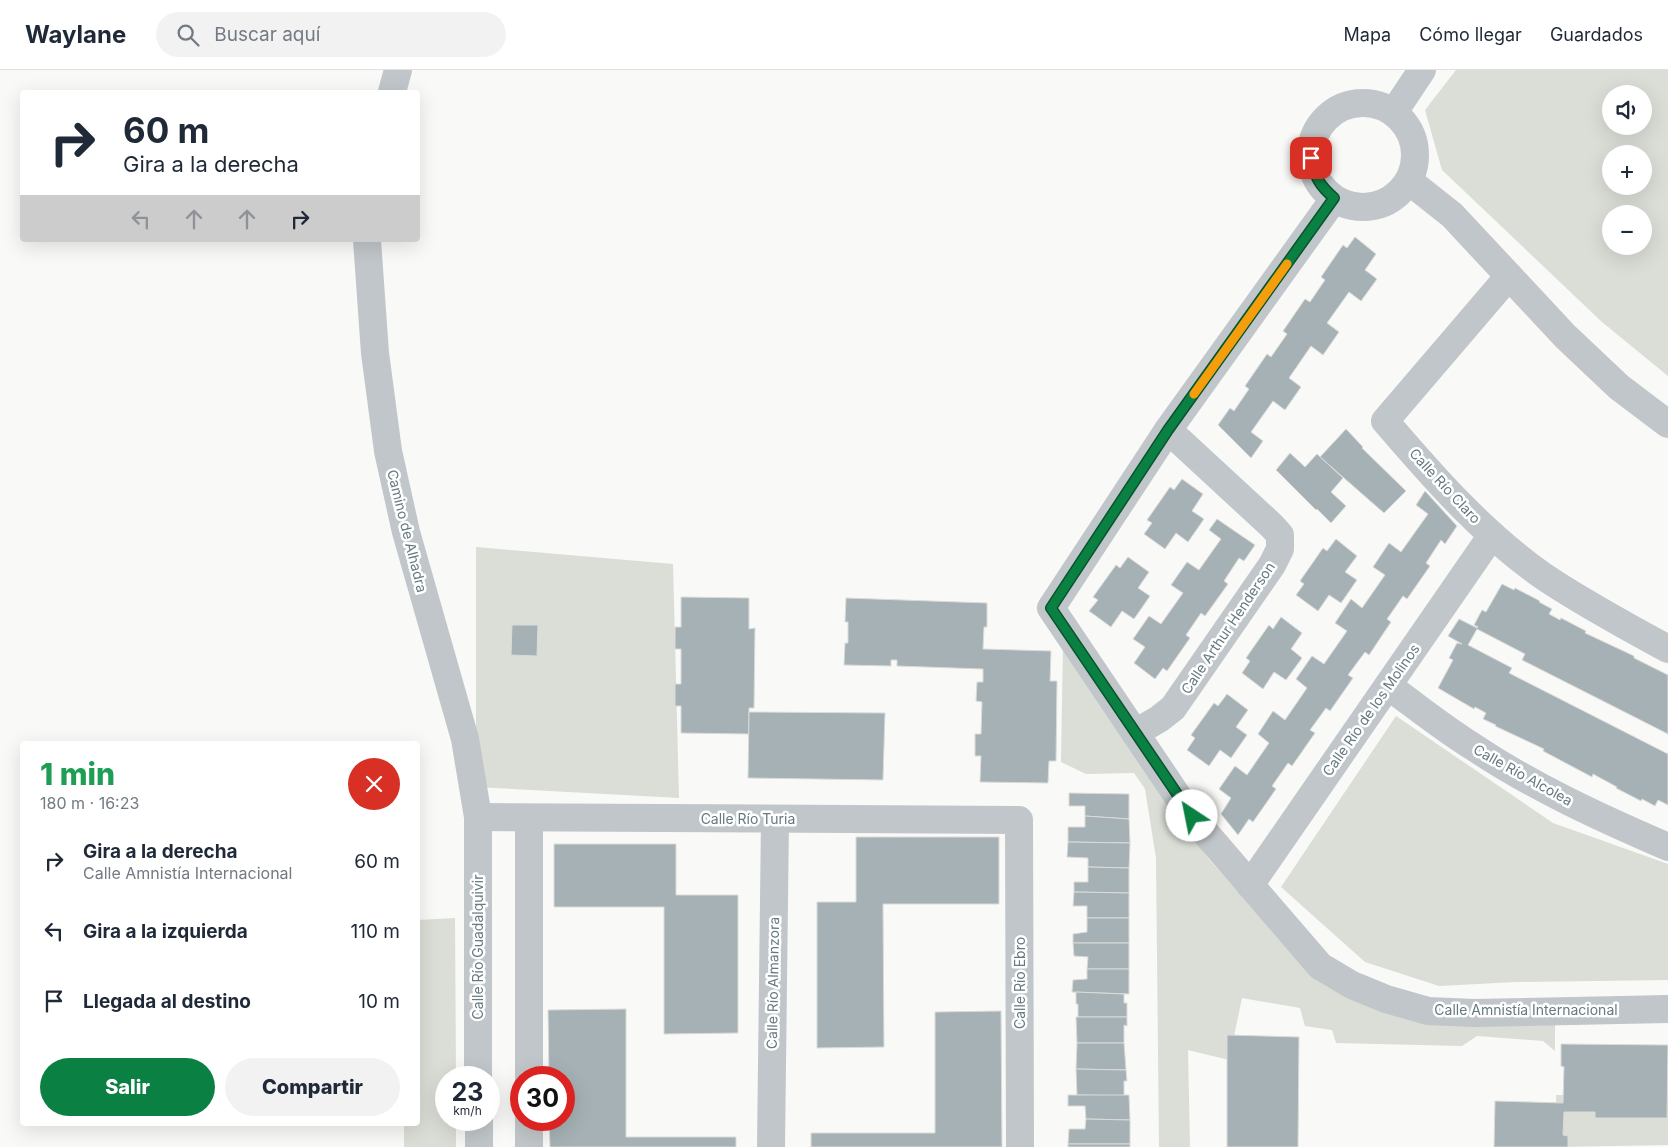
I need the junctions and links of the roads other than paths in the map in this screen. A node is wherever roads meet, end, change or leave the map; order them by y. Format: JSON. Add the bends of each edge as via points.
{"nodes":[{"id":1,"x":398,"y":70,"type":"edge"},
{"id":2,"x":1422,"y":70,"type":"edge"},
{"id":3,"x":393,"y":90,"type":"edge"},
{"id":4,"x":1394,"y":112,"type":"junction"},
{"id":5,"x":1409,"y":181,"type":"junction"},
{"id":6,"x":1334,"y":198,"type":"junction"},
{"id":7,"x":367,"y":242,"type":"edge"},
{"id":8,"x":1509,"y":276,"type":"junction"},
{"id":9,"x":1668,"y":424,"type":"edge"},
{"id":10,"x":1168,"y":430,"type":"junction"},
{"id":11,"x":1492,"y":535,"type":"junction"},
{"id":12,"x":1668,"y":649,"type":"edge"},
{"id":13,"x":1388,"y":686,"type":"junction"},
{"id":14,"x":1135,"y":733,"type":"junction"},
{"id":15,"x":478,"y":817,"type":"junction"},
{"id":16,"x":529,"y":818,"type":"junction"},
{"id":17,"x":775,"y":819,"type":"junction"},
{"id":18,"x":1019,"y":820,"type":"joint"},
{"id":19,"x":1668,"y":847,"type":"edge"},
{"id":20,"x":1250,"y":885,"type":"junction"},
{"id":21,"x":1668,"y":1009,"type":"edge"},
{"id":22,"x":478,"y":1066,"type":"edge"},
{"id":23,"x":529,"y":1066,"type":"edge"},
{"id":24,"x":478,"y":1131,"type":"edge"},
{"id":25,"x":529,"y":1131,"type":"edge"},
{"id":26,"x":478,"y":1147,"type":"edge"},
{"id":27,"x":529,"y":1147,"type":"edge"},
{"id":28,"x":771,"y":1147,"type":"edge"},
{"id":29,"x":1020,"y":1147,"type":"edge"}],
"edges":[{"from":1,"to":3,"type":"street"},
{"from":2,"to":4,"type":"street"},
{"from":4,"to":5,"type":"street","via":[[1413,136],[1415,167]]},
{"from":4,"to":6,"type":"street","via":[[1361,102],[1344,106],[1329,115],[1318,128],[1312,143],[1314,174],[1322,188]]},
{"from":5,"to":6,"type":"street","via":[[1398,195],[1384,204],[1367,208],[1349,206]]},
{"from":5,"to":8,"type":"street","via":[[1452,215]]},
{"from":6,"to":10,"type":"street","name":"Calle Amnistía Internacional"},
{"from":7,"to":15,"type":"street","name":"Camino de Alhadra","via":[[375,353],[388,451],[406,532],[464,739]]},
{"from":8,"to":9,"type":"street","via":[[1619,387]]},
{"from":8,"to":11,"type":"street","name":"Calle Río Claro","via":[[1385,421],[1446,492]]},
{"from":10,"to":14,"type":"street","name":"Calle Amnistía Internacional","via":[[1051,608]]},
{"from":10,"to":14,"type":"street","name":"Calle Arthur Henderson","via":[[1272,526],[1280,535],[1280,549],[1173,708]]},
{"from":11,"to":12,"type":"street","name":"Calle Río Claro","via":[[1543,575]]},
{"from":11,"to":13,"type":"street","name":"Calle Río de los Molinos"},
{"from":13,"to":19,"type":"street","name":"Calle Río Alcolea","via":[[1472,747],[1606,820]]},
{"from":13,"to":20,"type":"street","name":"Calle Río de los Molinos"},
{"from":14,"to":20,"type":"street","name":"Calle Amnistía Internacional","via":[[1192,816]]},
{"from":15,"to":16,"type":"street","name":"Calle Río Turia"},
{"from":15,"to":22,"type":"street","name":"Calle Río Guadalquivir"},
{"from":16,"to":17,"type":"street","name":"Calle Río Turia"},
{"from":16,"to":23,"type":"street"},
{"from":17,"to":18,"type":"street","name":"Calle Río Turia"},
{"from":17,"to":28,"type":"street","name":"Calle Río Almanzora"},
{"from":18,"to":29,"type":"street","name":"Calle Río Ebro"},
{"from":20,"to":21,"type":"street","name":"Calle Amnistía Internacional","via":[[1320,966],[1386,1000],[1428,1011],[1474,1013]]},
{"from":24,"to":26,"type":"street"},
{"from":25,"to":27,"type":"street"}]}
